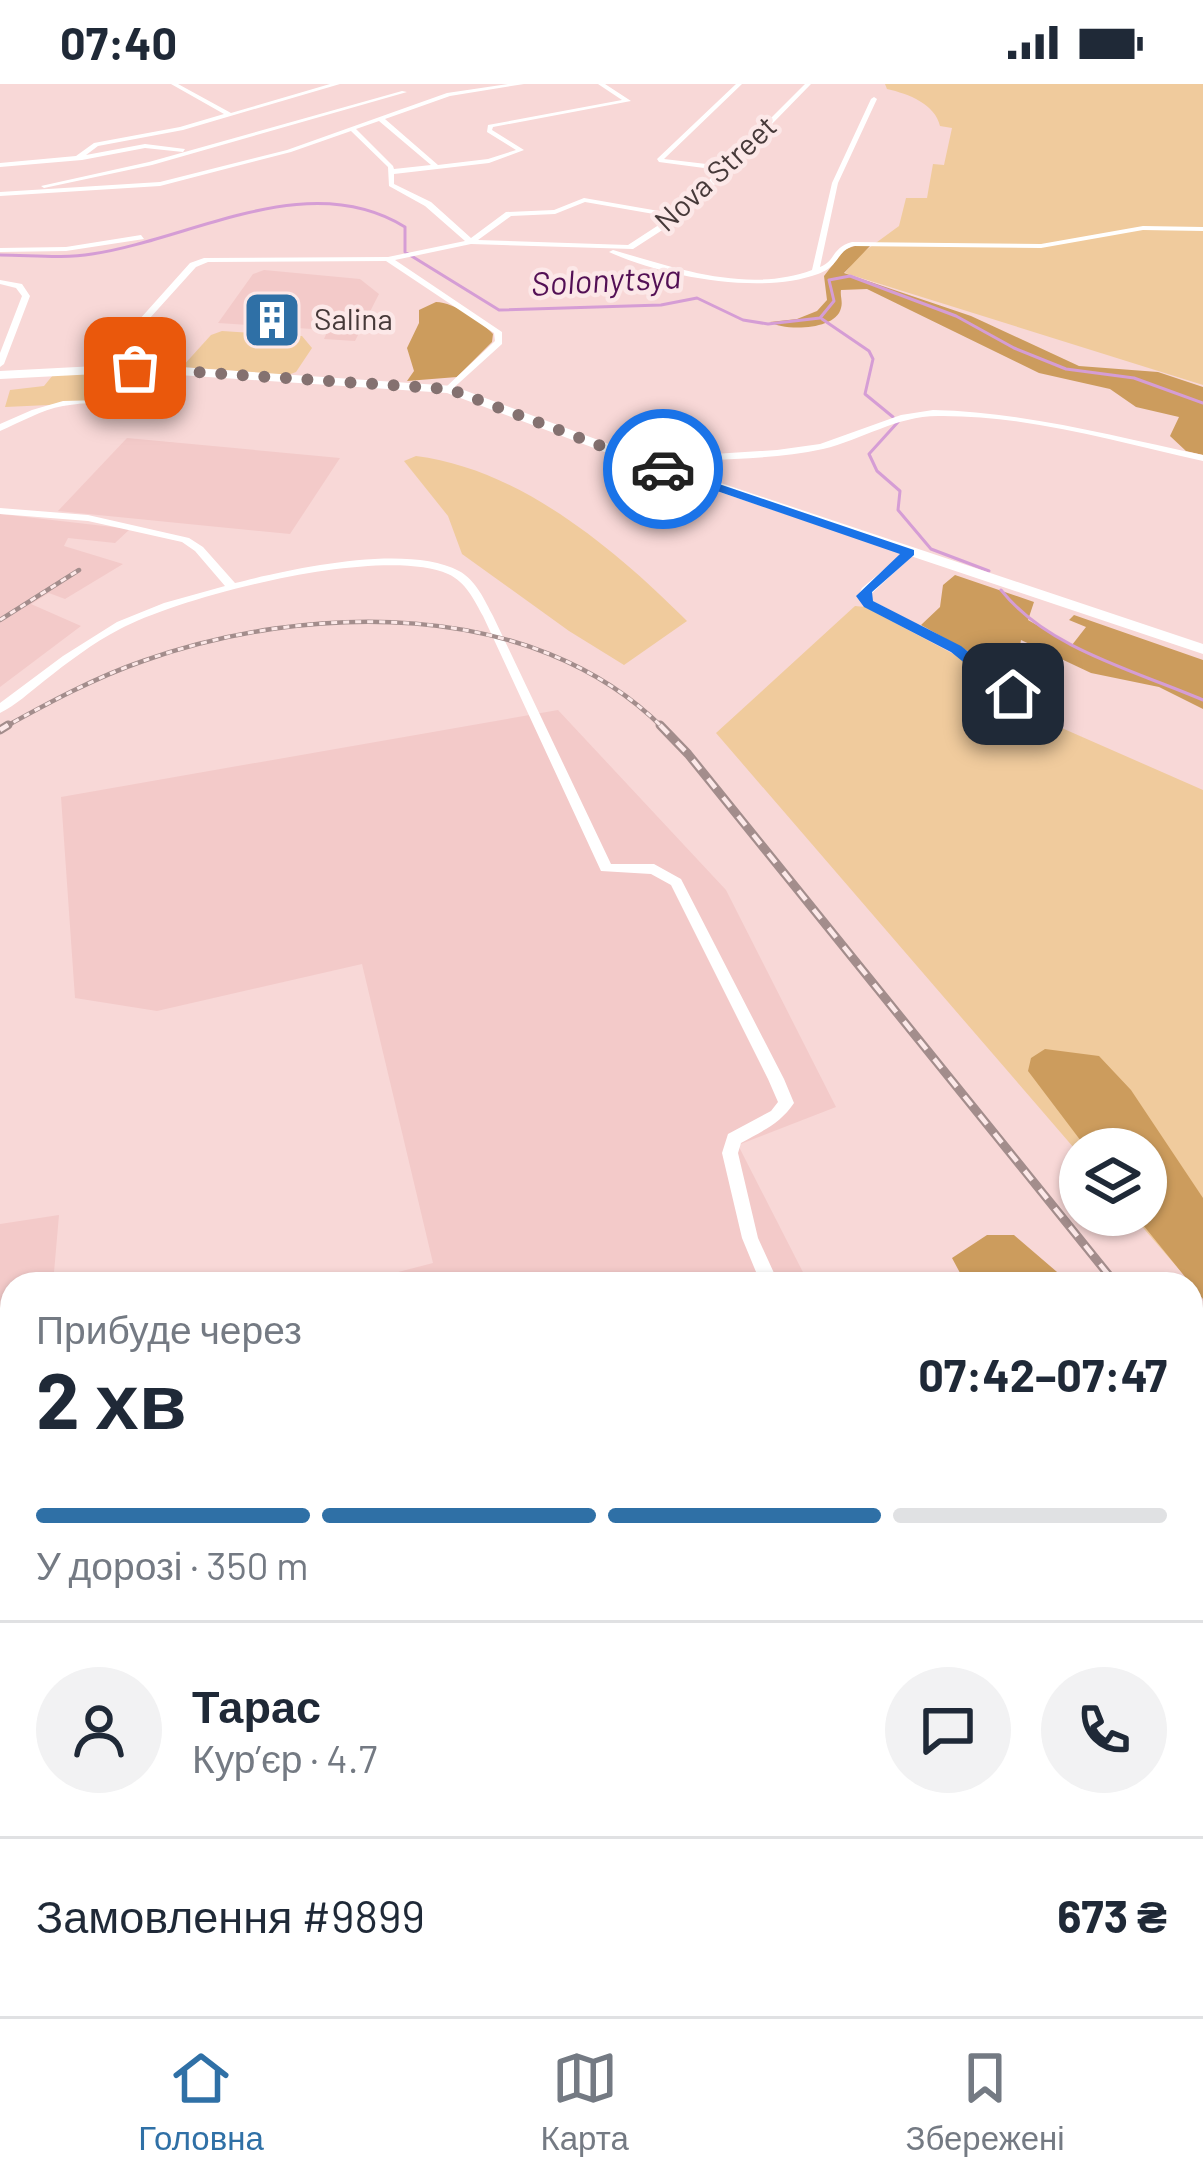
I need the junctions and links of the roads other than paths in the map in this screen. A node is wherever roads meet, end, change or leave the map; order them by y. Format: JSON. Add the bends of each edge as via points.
{"nodes":[{"id":1,"x":174,"y":84,"type":"edge"},
{"id":2,"x":337,"y":84,"type":"edge"},
{"id":3,"x":393,"y":84,"type":"edge"},
{"id":4,"x":464,"y":84,"type":"edge"},
{"id":5,"x":521,"y":84,"type":"edge"},
{"id":6,"x":601,"y":84,"type":"edge"},
{"id":7,"x":739,"y":84,"type":"edge"},
{"id":8,"x":808,"y":84,"type":"edge"},
{"id":9,"x":197,"y":87,"type":"edge"},
{"id":10,"x":184,"y":89,"type":"junction"},
{"id":11,"x":474,"y":89,"type":"junction"},
{"id":12,"x":404,"y":92,"type":"junction"},
{"id":13,"x":449,"y":94,"type":"junction"},
{"id":14,"x":874,"y":99,"type":"dead end"},
{"id":15,"x":230,"y":115,"type":"junction"},
{"id":16,"x":381,"y":119,"type":"junction"},
{"id":17,"x":353,"y":130,"type":"junction"},
{"id":18,"x":192,"y":151,"type":"junction"},
{"id":19,"x":78,"y":158,"type":"junction"},
{"id":20,"x":0,"y":165,"type":"edge"},
{"id":21,"x":436,"y":166,"type":"junction"},
{"id":22,"x":727,"y":169,"type":"junction"},
{"id":23,"x":390,"y":172,"type":"junction"},
{"id":24,"x":0,"y":194,"type":"edge"},
{"id":25,"x":12,"y":194,"type":"junction"},
{"id":26,"x":679,"y":216,"type":"junction"},
{"id":27,"x":1203,"y":230,"type":"edge"},
{"id":28,"x":141,"y":237,"type":"dead end"},
{"id":29,"x":471,"y":242,"type":"junction"},
{"id":30,"x":598,"y":248,"type":"junction"},
{"id":31,"x":0,"y":250,"type":"edge"},
{"id":32,"x":388,"y":259,"type":"junction"},
{"id":33,"x":815,"y":273,"type":"junction"},
{"id":34,"x":0,"y":282,"type":"edge"},
{"id":35,"x":0,"y":364,"type":"edge"},
{"id":36,"x":100,"y":368,"type":"junction"},
{"id":37,"x":184,"y":371,"type":"junction"},
{"id":38,"x":0,"y":375,"type":"edge"},
{"id":39,"x":449,"y":389,"type":"junction"},
{"id":40,"x":0,"y":428,"type":"edge"},
{"id":41,"x":1203,"y":458,"type":"edge"},
{"id":42,"x":647,"y":463,"type":"junction"},
{"id":43,"x":0,"y":511,"type":"edge"},
{"id":44,"x":910,"y":553,"type":"junction"},
{"id":45,"x":233,"y":589,"type":"junction"},
{"id":46,"x":1203,"y":648,"type":"edge"},
{"id":47,"x":0,"y":709,"type":"edge"},
{"id":48,"x":1031,"y":711,"type":"dead end"},
{"id":49,"x":765,"y":1272,"type":"edge"}],
"edges":[{"from":1,"to":10,"type":"street"},
{"from":2,"to":15,"type":"street"},
{"from":3,"to":12,"type":"street"},
{"from":4,"to":11,"type":"street"},
{"from":5,"to":11,"type":"street"},
{"from":6,"to":21,"type":"street","via":[[628,101],[490,126],[521,150]]},
{"from":7,"to":22,"type":"street","via":[[659,160]]},
{"from":8,"to":22,"type":"street","name":"Nova Street"},
{"from":9,"to":10,"type":"street"},
{"from":10,"to":15,"type":"street"},
{"from":11,"to":13,"type":"street"},
{"from":12,"to":13,"type":"street"},
{"from":12,"to":18,"type":"street"},
{"from":13,"to":16,"type":"street"},
{"from":14,"to":33,"type":"street","via":[[835,183]]},
{"from":15,"to":19,"type":"street","via":[[96,144]]},
{"from":16,"to":17,"type":"street"},
{"from":16,"to":21,"type":"street"},
{"from":17,"to":23,"type":"street"},
{"from":17,"to":25,"type":"street","via":[[160,184]]},
{"from":18,"to":19,"type":"street","via":[[145,146]]},
{"from":18,"to":25,"type":"street"},
{"from":19,"to":20,"type":"street"},
{"from":21,"to":23,"type":"street"},
{"from":22,"to":26,"type":"street","name":"Nova Street"},
{"from":23,"to":29,"type":"street","via":[[391,185]]},
{"from":24,"to":25,"type":"street"},
{"from":26,"to":29,"type":"street","via":[[584,200],[555,212],[509,214]]},
{"from":26,"to":30,"type":"street","name":"Nova Street","via":[[630,247]]},
{"from":27,"to":33,"type":"street","via":[[1143,228],[1041,246],[852,244]]},
{"from":28,"to":31,"type":"street"},
{"from":29,"to":30,"type":"street","name":"Nova Street"},
{"from":29,"to":32,"type":"street"},
{"from":30,"to":33,"type":"street","via":[[706,278]]},
{"from":32,"to":36,"type":"street","via":[[198,262]]},
{"from":32,"to":39,"type":"street","via":[[498,332],[499,342]]},
{"from":34,"to":35,"type":"street","via":[[26,296]]},
{"from":36,"to":37,"type":"street"},
{"from":36,"to":38,"type":"street"},
{"from":37,"to":39,"type":"street"},
{"from":37,"to":40,"type":"street","via":[[152,400],[65,402]]},
{"from":39,"to":42,"type":"street"},
{"from":41,"to":42,"type":"street","via":[[931,412],[818,447]]},
{"from":42,"to":44,"type":"street"},
{"from":43,"to":45,"type":"street","via":[[88,518],[185,540]]},
{"from":44,"to":46,"type":"street"},
{"from":44,"to":48,"type":"street","via":[[866,590],[868,604],[956,649]]},
{"from":45,"to":47,"type":"street","via":[[140,615]]},
{"from":45,"to":49,"type":"street","via":[[396,560],[429,562],[472,588],[606,868],[653,868],[676,882],[776,1079],[785,1103],[734,1139],[730,1153]]}]}
